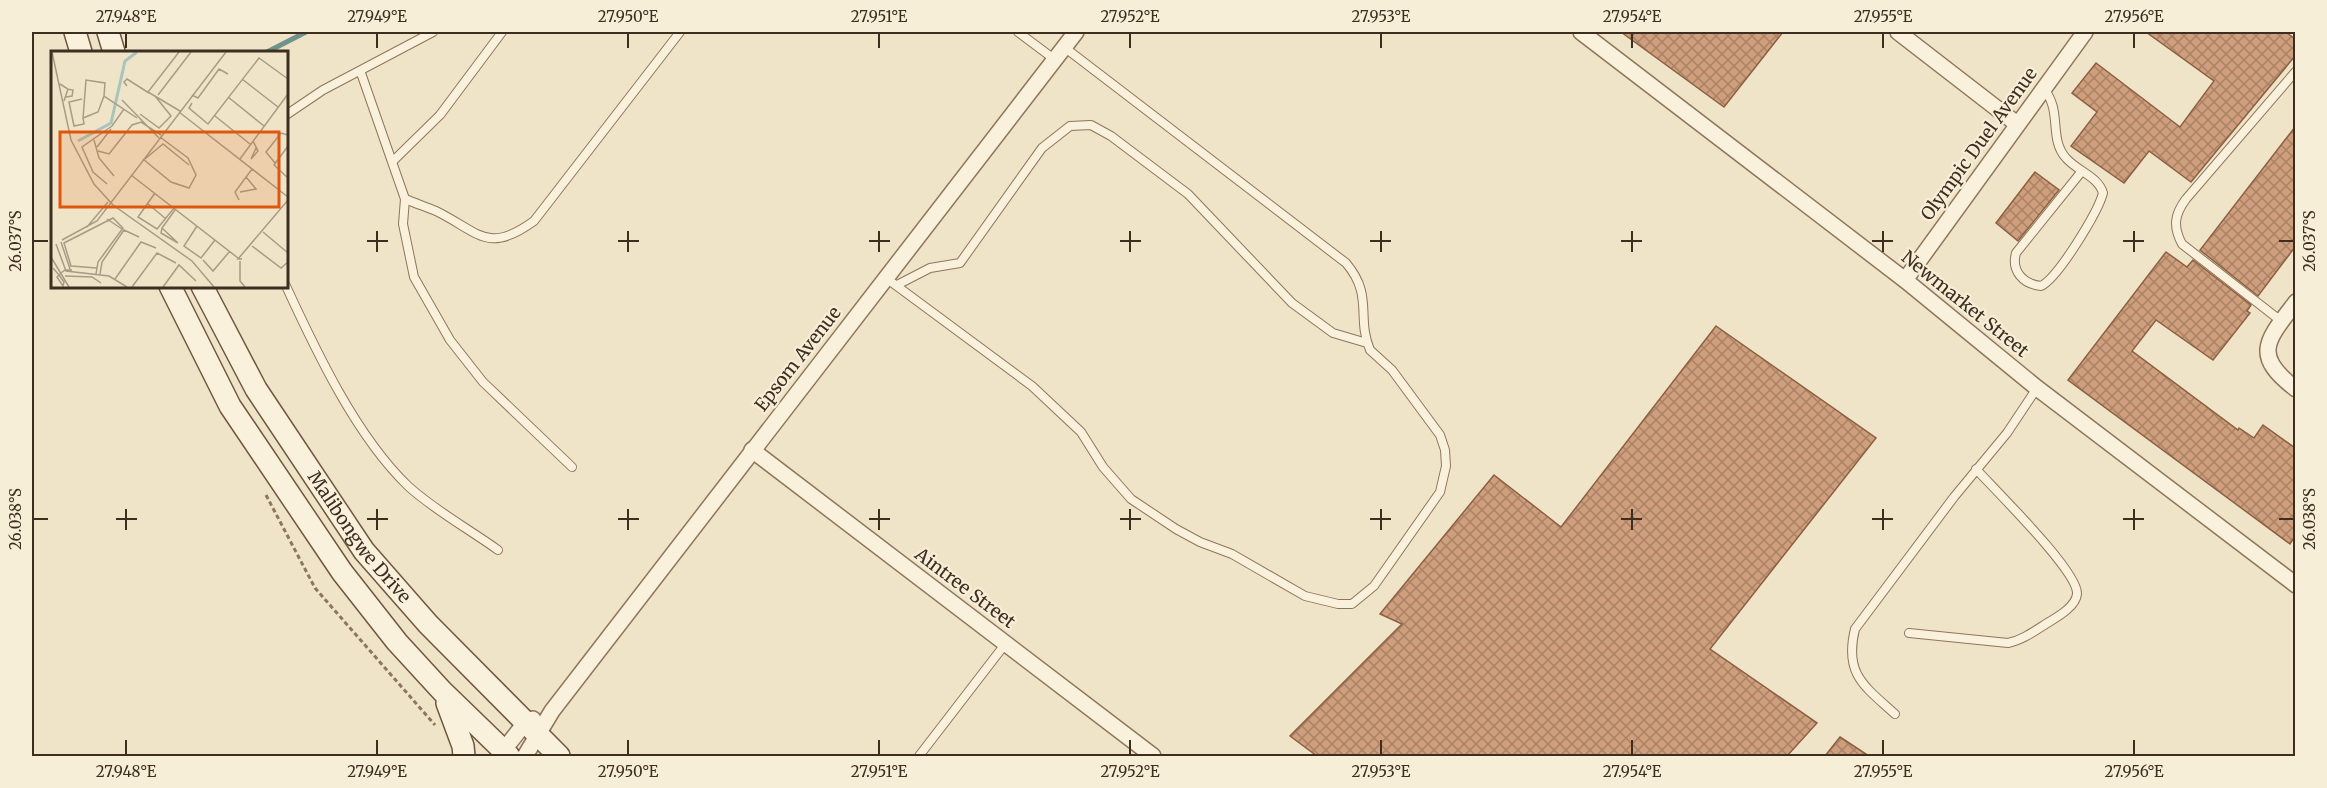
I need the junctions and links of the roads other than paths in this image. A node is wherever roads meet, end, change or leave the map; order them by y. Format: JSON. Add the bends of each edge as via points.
{"nodes":[{"id":1,"x":75,"y":32,"type":"edge"},
{"id":2,"x":108,"y":32,"type":"edge"},
{"id":3,"x":433,"y":32,"type":"edge"},
{"id":4,"x":502,"y":32,"type":"edge"},
{"id":5,"x":680,"y":32,"type":"edge"},
{"id":6,"x":1018,"y":32,"type":"edge"},
{"id":7,"x":1076,"y":32,"type":"edge"},
{"id":8,"x":1581,"y":32,"type":"edge"},
{"id":9,"x":1898,"y":32,"type":"edge"},
{"id":10,"x":2085,"y":32,"type":"edge"},
{"id":11,"x":1064,"y":47,"type":"junction"},
{"id":12,"x":81,"y":51,"type":"edge"},
{"id":13,"x":114,"y":51,"type":"edge"},
{"id":14,"x":1054,"y":59,"type":"junction"},
{"id":15,"x":2295,"y":71,"type":"edge"},
{"id":16,"x":361,"y":73,"type":"junction"},
{"id":17,"x":2043,"y":88,"type":"junction"},
{"id":18,"x":288,"y":114,"type":"edge"},
{"id":19,"x":2017,"y":124,"type":"junction"},
{"id":20,"x":393,"y":161,"type":"junction"},
{"id":21,"x":2082,"y":171,"type":"junction"},
{"id":22,"x":405,"y":200,"type":"junction"},
{"id":23,"x":1905,"y":280,"type":"junction"},
{"id":24,"x":891,"y":282,"type":"junction"},
{"id":25,"x":171,"y":288,"type":"edge"},
{"id":26,"x":202,"y":288,"type":"edge"},
{"id":27,"x":287,"y":288,"type":"edge"},
{"id":28,"x":2295,"y":302,"type":"edge"},
{"id":29,"x":2282,"y":321,"type":"junction"},
{"id":30,"x":1367,"y":343,"type":"junction"},
{"id":31,"x":2037,"y":388,"type":"junction"},
{"id":32,"x":2295,"y":389,"type":"edge"},
{"id":33,"x":752,"y":450,"type":"junction"},
{"id":34,"x":572,"y":467,"type":"dead end"},
{"id":35,"x":1976,"y":470,"type":"junction"},
{"id":36,"x":498,"y":550,"type":"dead end"},
{"id":37,"x":2295,"y":585,"type":"edge"},
{"id":38,"x":1909,"y":633,"type":"dead end"},
{"id":39,"x":1006,"y":643,"type":"junction"},
{"id":40,"x":442,"y":691,"type":"junction"},
{"id":41,"x":1895,"y":714,"type":"dead end"},
{"id":42,"x":532,"y":730,"type":"junction"},
{"id":43,"x":504,"y":755,"type":"edge"},
{"id":44,"x":923,"y":755,"type":"edge"},
{"id":45,"x":464,"y":756,"type":"edge"},
{"id":46,"x":525,"y":756,"type":"edge"},
{"id":47,"x":559,"y":756,"type":"edge"},
{"id":48,"x":1154,"y":756,"type":"edge"}],
"edges":[{"from":1,"to":12,"type":"main road"},
{"from":2,"to":13,"type":"main road"},
{"from":3,"to":16,"type":"lane"},
{"from":4,"to":20,"type":"lane","via":[[440,115]]},
{"from":5,"to":22,"type":"lane","via":[[534,221],[520,231],[508,237],[477,236],[436,211]]},
{"from":6,"to":14,"type":"lane"},
{"from":7,"to":11,"type":"street","name":"Epsom Avenue"},
{"from":8,"to":23,"type":"street","name":"Newmarket Street"},
{"from":9,"to":19,"type":"street"},
{"from":10,"to":17,"type":"street","name":"Olympic Duel Avenue"},
{"from":11,"to":14,"type":"street","name":"Epsom Avenue"},
{"from":11,"to":30,"type":"lane","via":[[1346,263],[1362,288]]},
{"from":14,"to":24,"type":"street","name":"Epsom Avenue"},
{"from":15,"to":29,"type":"lane","via":[[2186,199],[2175,221],[2182,244]]},
{"from":16,"to":18,"type":"lane","via":[[323,90]]},
{"from":16,"to":20,"type":"lane"},
{"from":17,"to":19,"type":"street","name":"Olympic Duel Avenue"},
{"from":17,"to":21,"type":"lane","via":[[2052,98],[2061,149]]},
{"from":19,"to":23,"type":"street","name":"Olympic Duel Avenue"},
{"from":20,"to":22,"type":"lane"},
{"from":21,"to":21,"type":"lane","via":[[2101,187],[2101,201],[2051,278],[2041,286],[2028,283],[2014,267],[2016,253]]},
{"from":22,"to":34,"type":"lane","via":[[403,224],[414,277],[450,340],[483,382]]},
{"from":23,"to":31,"type":"street","name":"Newmarket Street"},
{"from":24,"to":30,"type":"lane","via":[[960,262],[1042,148],[1070,126],[1091,125],[1188,194],[1292,303],[1333,333]]},
{"from":24,"to":30,"type":"lane","via":[[1032,386],[1081,432],[1103,467],[1131,499],[1176,529],[1232,554],[1305,596],[1338,604],[1352,604],[1374,586],[1440,492],[1446,466],[1440,435],[1411,393]]},
{"from":24,"to":33,"type":"street","name":"Epsom Avenue"},
{"from":25,"to":40,"type":"main road","name":"Malibongwe Drive","via":[[230,406],[266,462],[342,572]]},
{"from":26,"to":42,"type":"main road","name":"Malibongwe Drive","via":[[256,389],[364,550],[428,624]]},
{"from":27,"to":36,"type":"lane","via":[[334,384],[383,456],[409,486]]},
{"from":28,"to":29,"type":"street"},
{"from":29,"to":32,"type":"street","via":[[2271,336],[2269,364]]},
{"from":31,"to":35,"type":"lane"},
{"from":31,"to":37,"type":"street","name":"Newmarket Street"},
{"from":33,"to":39,"type":"street","name":"Aintree Street"},
{"from":33,"to":42,"type":"street","name":"Epsom Avenue","via":[[552,711]]},
{"from":35,"to":38,"type":"lane","via":[[2066,570],[2077,594],[2058,617],[2017,641]]},
{"from":35,"to":41,"type":"lane","via":[[1855,629],[1852,663],[1859,681]]},
{"from":39,"to":44,"type":"lane"},
{"from":39,"to":48,"type":"street","name":"Aintree Street"},
{"from":40,"to":43,"type":"main road","name":"Malibongwe Drive"},
{"from":40,"to":45,"type":"main road"},
{"from":42,"to":43,"type":"street","name":"Epsom Avenue"},
{"from":42,"to":46,"type":"street"},
{"from":42,"to":47,"type":"main road","name":"Malibongwe Drive"}]}
